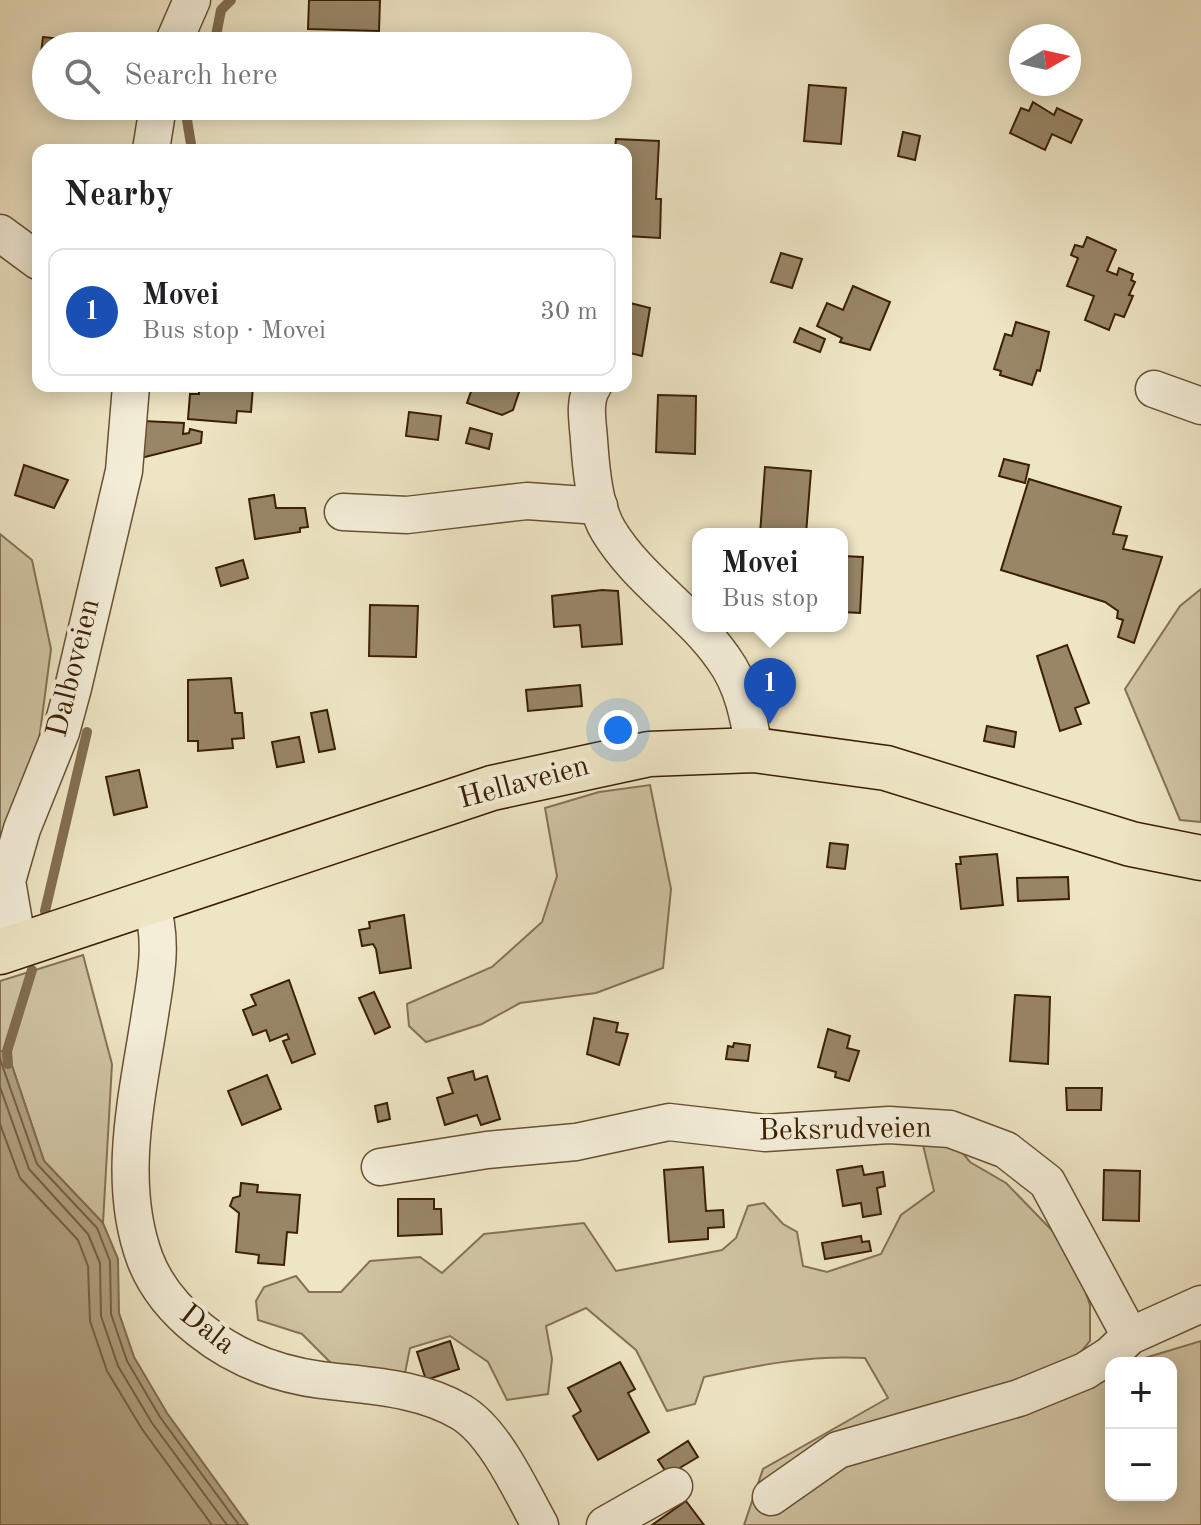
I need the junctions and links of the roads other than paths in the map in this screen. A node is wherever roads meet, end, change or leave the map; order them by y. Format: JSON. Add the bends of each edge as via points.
{"nodes":[{"id":1,"x":192,"y":0,"type":"edge"},
{"id":2,"x":178,"y":32,"type":"edge"},
{"id":3,"x":156,"y":120,"type":"edge"},
{"id":4,"x":152,"y":144,"type":"edge"},
{"id":5,"x":0,"y":233,"type":"edge"},
{"id":6,"x":32,"y":257,"type":"edge"},
{"id":7,"x":1154,"y":389,"type":"dead end"},
{"id":8,"x":131,"y":392,"type":"edge"},
{"id":9,"x":591,"y":392,"type":"edge"},
{"id":10,"x":1201,"y":406,"type":"edge"},
{"id":11,"x":599,"y":506,"type":"junction"},
{"id":12,"x":343,"y":512,"type":"dead end"},
{"id":13,"x":692,"y":621,"type":"edge"},
{"id":14,"x":702,"y":632,"type":"edge"},
{"id":15,"x":754,"y":750,"type":"junction"},
{"id":16,"x":1201,"y":858,"type":"edge"},
{"id":17,"x":150,"y":901,"type":"junction"},
{"id":18,"x":9,"y":948,"type":"edge"},
{"id":19,"x":380,"y":1167,"type":"dead end"},
{"id":20,"x":1201,"y":1304,"type":"edge"},
{"id":21,"x":1130,"y":1336,"type":"junction"},
{"id":22,"x":674,"y":1486,"type":"dead end"},
{"id":23,"x":771,"y":1497,"type":"dead end"},
{"id":24,"x":540,"y":1525,"type":"edge"},
{"id":25,"x":605,"y":1525,"type":"edge"}],
"edges":[{"from":1,"to":2,"type":"street"},
{"from":3,"to":4,"type":"street"},
{"from":5,"to":6,"type":"street"},
{"from":7,"to":10,"type":"street"},
{"from":8,"to":18,"type":"street","name":"Dalboveien","via":[[124,471],[73,688],[7,881]]},
{"from":9,"to":11,"type":"street","via":[[587,404]]},
{"from":11,"to":12,"type":"street","via":[[527,501],[407,515]]},
{"from":11,"to":13,"type":"street","via":[[607,528],[637,569]]},
{"from":14,"to":15,"type":"street","via":[[725,659],[743,696]]},
{"from":15,"to":16,"type":"main road","name":"Hellaveien","via":[[886,768],[1131,844]]},
{"from":15,"to":17,"type":"main road","name":"Hellaveien","via":[[649,754],[492,788]]},
{"from":17,"to":18,"type":"main road","name":"Hellaveien"},
{"from":17,"to":24,"type":"street","name":"Dala","via":[[158,922],[157,968],[134,1116],[131,1182],[146,1260],[161,1289],[179,1313],[215,1341],[259,1365],[412,1393],[464,1414],[507,1468]]},
{"from":19,"to":21,"type":"street","name":"Beksrudveien","via":[[576,1142],[669,1122],[765,1133],[889,1125],[950,1129],[1006,1150],[1047,1182]]},
{"from":20,"to":21,"type":"street"},
{"from":21,"to":23,"type":"street","via":[[1085,1371],[1019,1398],[838,1450]]},
{"from":22,"to":25,"type":"street"}]}
